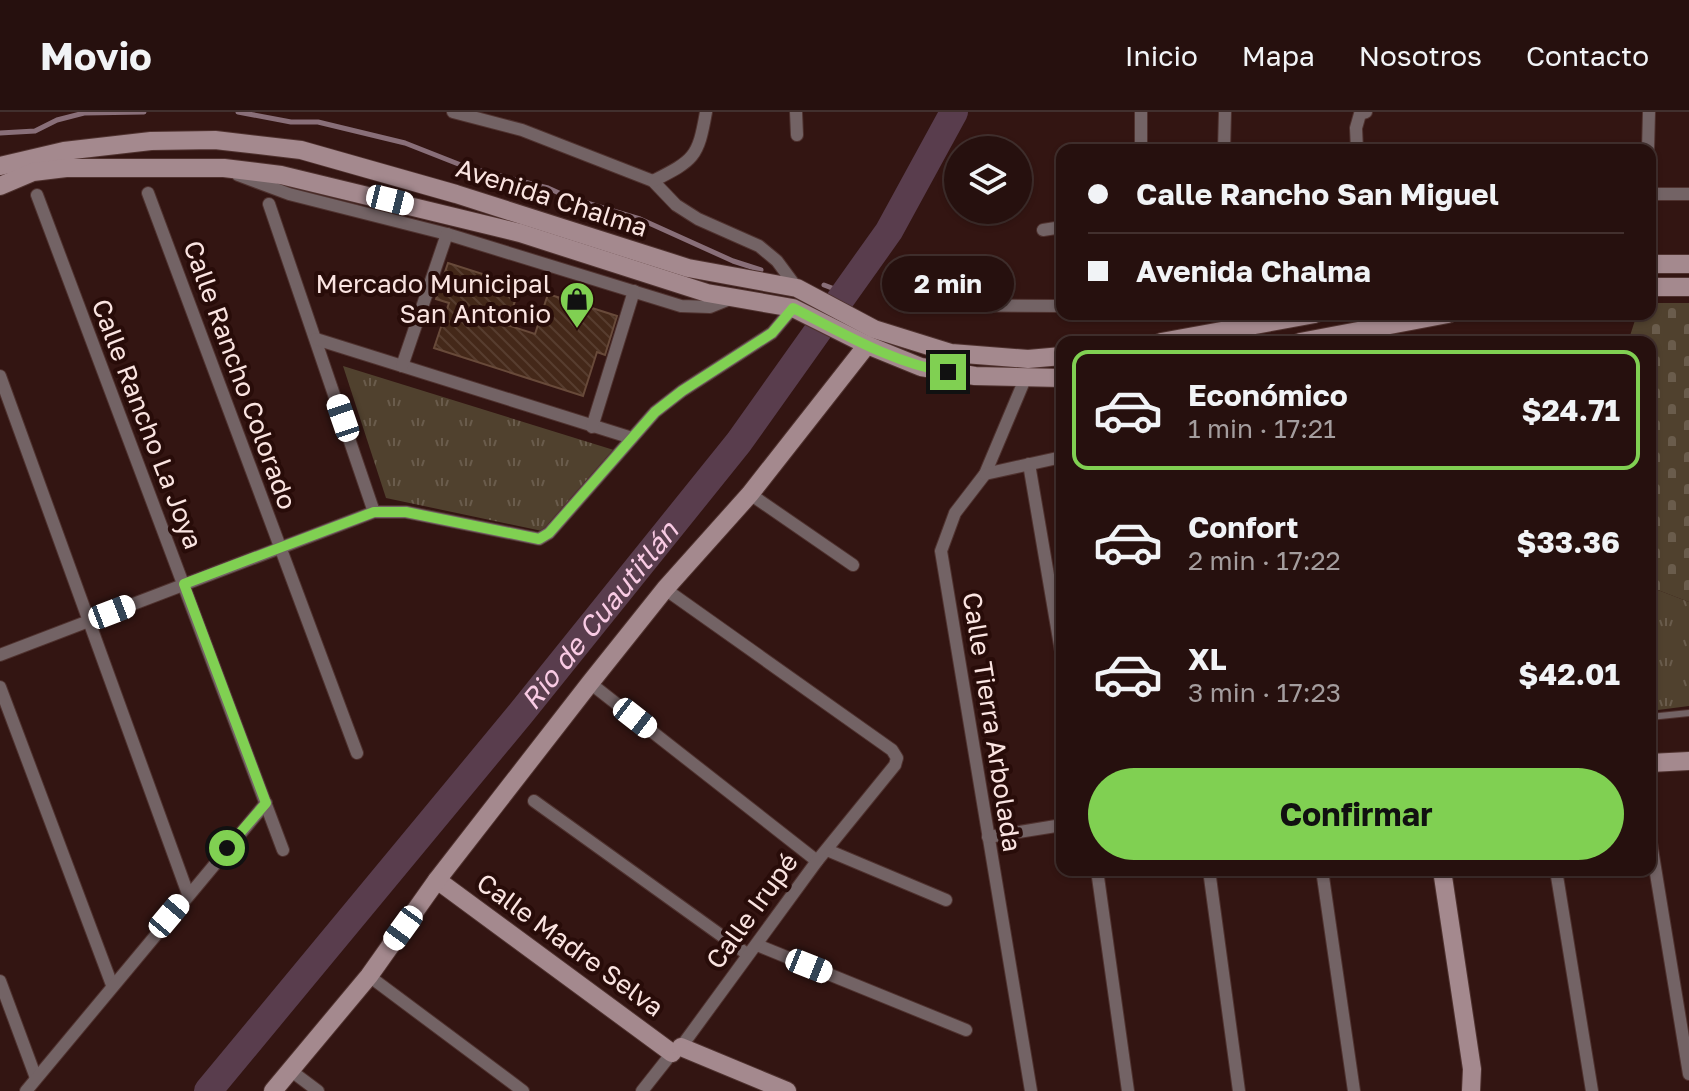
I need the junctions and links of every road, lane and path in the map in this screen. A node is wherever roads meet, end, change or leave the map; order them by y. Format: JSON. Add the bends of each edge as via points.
{"nodes":[{"id":1,"x":453,"y":112,"type":"edge"},
{"id":2,"x":706,"y":112,"type":"edge"},
{"id":3,"x":796,"y":112,"type":"edge"},
{"id":4,"x":1141,"y":112,"type":"edge"},
{"id":5,"x":1225,"y":112,"type":"edge"},
{"id":6,"x":1366,"y":112,"type":"edge"},
{"id":7,"x":1649,"y":112,"type":"edge"},
{"id":8,"x":797,"y":135,"type":"dead end"},
{"id":9,"x":1141,"y":144,"type":"edge"},
{"id":10,"x":1224,"y":144,"type":"edge"},
{"id":11,"x":1357,"y":144,"type":"edge"},
{"id":12,"x":1648,"y":144,"type":"edge"},
{"id":13,"x":6,"y":162,"type":"edge"},
{"id":14,"x":224,"y":168,"type":"junction"},
{"id":15,"x":33,"y":172,"type":"junction"},
{"id":16,"x":653,"y":181,"type":"junction"},
{"id":17,"x":0,"y":186,"type":"edge"},
{"id":18,"x":148,"y":193,"type":"dead end"},
{"id":19,"x":1656,"y":194,"type":"edge"},
{"id":20,"x":1689,"y":194,"type":"edge"},
{"id":21,"x":37,"y":195,"type":"dead end"},
{"id":22,"x":269,"y":204,"type":"dead end"},
{"id":23,"x":1056,"y":228,"type":"edge"},
{"id":24,"x":1043,"y":230,"type":"dead end"},
{"id":25,"x":447,"y":234,"type":"junction"},
{"id":26,"x":1656,"y":264,"type":"edge"},
{"id":27,"x":1689,"y":264,"type":"edge"},
{"id":28,"x":793,"y":283,"type":"junction"},
{"id":29,"x":1656,"y":287,"type":"edge"},
{"id":30,"x":1689,"y":287,"type":"edge"},
{"id":31,"x":634,"y":291,"type":"junction"},
{"id":32,"x":735,"y":297,"type":"junction"},
{"id":33,"x":927,"y":305,"type":"dead end"},
{"id":34,"x":1056,"y":306,"type":"edge"},
{"id":35,"x":793,"y":308,"type":"junction"},
{"id":36,"x":817,"y":310,"type":"junction"},
{"id":37,"x":836,"y":319,"type":"junction"},
{"id":38,"x":1282,"y":320,"type":"edge"},
{"id":39,"x":1419,"y":320,"type":"edge"},
{"id":40,"x":1194,"y":336,"type":"edge"},
{"id":41,"x":1342,"y":336,"type":"edge"},
{"id":42,"x":316,"y":339,"type":"junction"},
{"id":43,"x":867,"y":345,"type":"junction"},
{"id":44,"x":1056,"y":357,"type":"edge"},
{"id":45,"x":402,"y":366,"type":"junction"},
{"id":46,"x":0,"y":376,"type":"edge"},
{"id":47,"x":1056,"y":378,"type":"edge"},
{"id":48,"x":1025,"y":379,"type":"junction"},
{"id":49,"x":592,"y":427,"type":"junction"},
{"id":50,"x":632,"y":438,"type":"junction"},
{"id":51,"x":1056,"y":458,"type":"edge"},
{"id":52,"x":1029,"y":464,"type":"junction"},
{"id":53,"x":985,"y":474,"type":"junction"},
{"id":54,"x":750,"y":494,"type":"junction"},
{"id":55,"x":374,"y":512,"type":"junction"},
{"id":56,"x":281,"y":549,"type":"junction"},
{"id":57,"x":853,"y":565,"type":"dead end"},
{"id":58,"x":184,"y":584,"type":"junction"},
{"id":59,"x":665,"y":589,"type":"junction"},
{"id":60,"x":89,"y":622,"type":"junction"},
{"id":61,"x":1056,"y":622,"type":"edge"},
{"id":62,"x":0,"y":655,"type":"edge"},
{"id":63,"x":590,"y":683,"type":"junction"},
{"id":64,"x":0,"y":687,"type":"edge"},
{"id":65,"x":1689,"y":713,"type":"edge"},
{"id":66,"x":1656,"y":716,"type":"edge"},
{"id":67,"x":357,"y":753,"type":"dead end"},
{"id":68,"x":1689,"y":761,"type":"edge"},
{"id":69,"x":1656,"y":763,"type":"edge"},
{"id":70,"x":534,"y":801,"type":"dead end"},
{"id":71,"x":266,"y":803,"type":"junction"},
{"id":72,"x":1056,"y":826,"type":"edge"},
{"id":73,"x":988,"y":837,"type":"junction"},
{"id":74,"x":283,"y":850,"type":"dead end"},
{"id":75,"x":827,"y":850,"type":"junction"},
{"id":76,"x":817,"y":861,"type":"junction"},
{"id":77,"x":1656,"y":873,"type":"edge"},
{"id":78,"x":1098,"y":876,"type":"edge"},
{"id":79,"x":1210,"y":876,"type":"edge"},
{"id":80,"x":1323,"y":876,"type":"edge"},
{"id":81,"x":1443,"y":876,"type":"edge"},
{"id":82,"x":1557,"y":876,"type":"edge"},
{"id":83,"x":437,"y":880,"type":"junction"},
{"id":84,"x":188,"y":894,"type":"junction"},
{"id":85,"x":946,"y":900,"type":"dead end"},
{"id":86,"x":752,"y":950,"type":"junction"},
{"id":87,"x":369,"y":976,"type":"junction"},
{"id":88,"x":0,"y":981,"type":"edge"},
{"id":89,"x":112,"y":985,"type":"junction"},
{"id":90,"x":966,"y":1030,"type":"dead end"},
{"id":91,"x":677,"y":1050,"type":"junction"},
{"id":92,"x":290,"y":1070,"type":"junction"},
{"id":93,"x":1689,"y":1074,"type":"edge"},
{"id":94,"x":36,"y":1078,"type":"junction"},
{"id":95,"x":748,"y":1084,"type":"edge"},
{"id":96,"x":26,"y":1091,"type":"edge"},
{"id":97,"x":273,"y":1091,"type":"edge"},
{"id":98,"x":318,"y":1091,"type":"edge"},
{"id":99,"x":523,"y":1091,"type":"edge"},
{"id":100,"x":642,"y":1091,"type":"edge"},
{"id":101,"x":787,"y":1091,"type":"edge"},
{"id":102,"x":1031,"y":1091,"type":"edge"},
{"id":103,"x":1128,"y":1091,"type":"edge"},
{"id":104,"x":1239,"y":1091,"type":"edge"},
{"id":105,"x":1354,"y":1091,"type":"edge"},
{"id":106,"x":1471,"y":1091,"type":"edge"},
{"id":107,"x":1592,"y":1091,"type":"edge"}],
"edges":[{"from":1,"to":16,"type":"street","via":[[522,130]]},
{"from":2,"to":16,"type":"street","via":[[698,149],[687,163]]},
{"from":3,"to":8,"type":"street"},
{"from":4,"to":9,"type":"street"},
{"from":5,"to":10,"type":"street"},
{"from":6,"to":11,"type":"street","via":[[1360,114]]},
{"from":7,"to":12,"type":"street"},
{"from":13,"to":15,"type":"main road"},
{"from":13,"to":28,"type":"main road","name":"Avenida Chalma","via":[[151,141],[215,140],[301,150],[688,268]]},
{"from":14,"to":15,"type":"main road","name":"Avenida Chalma"},
{"from":14,"to":25,"type":"street","via":[[289,194]]},
{"from":14,"to":32,"type":"main road","name":"Avenida Chalma","via":[[281,175],[520,233],[707,293]]},
{"from":15,"to":17,"type":"main road","name":"Avenida Chalma"},
{"from":16,"to":28,"type":"street","via":[[698,219],[759,246]]},
{"from":18,"to":56,"type":"street","name":"Calle Rancho Colorado"},
{"from":19,"to":20,"type":"street"},
{"from":21,"to":58,"type":"street","name":"Calle Rancho La Joya"},
{"from":22,"to":42,"type":"street"},
{"from":23,"to":24,"type":"street"},
{"from":25,"to":31,"type":"street"},
{"from":25,"to":45,"type":"street"},
{"from":26,"to":27,"type":"main road"},
{"from":28,"to":36,"type":"main road","name":"Avenida Chalma"},
{"from":29,"to":30,"type":"main road"},
{"from":31,"to":32,"type":"street","via":[[699,308]]},
{"from":31,"to":49,"type":"street"},
{"from":32,"to":35,"type":"main road","name":"Avenida Chalma"},
{"from":33,"to":34,"type":"street"},
{"from":35,"to":36,"type":"main road","name":"Avenida Chalma"},
{"from":35,"to":50,"type":"street","via":[[772,333],[682,391]]},
{"from":36,"to":37,"type":"main road","name":"Avenida Chalma"},
{"from":37,"to":43,"type":"main road","name":"Avenida Chalma"},
{"from":37,"to":44,"type":"main road","name":"Avenida Chalma","via":[[951,353]]},
{"from":38,"to":40,"type":"main road"},
{"from":39,"to":41,"type":"main road"},
{"from":42,"to":45,"type":"street"},
{"from":42,"to":55,"type":"street"},
{"from":43,"to":48,"type":"main road","name":"Avenida Chalma","via":[[921,367]]},
{"from":43,"to":54,"type":"main road"},
{"from":45,"to":49,"type":"street"},
{"from":46,"to":60,"type":"street"},
{"from":47,"to":48,"type":"main road","name":"Avenida Chalma"},
{"from":48,"to":53,"type":"street","name":"Calle Tierra Arbolada"},
{"from":49,"to":50,"type":"street"},
{"from":50,"to":55,"type":"street","via":[[539,539],[406,512]]},
{"from":51,"to":52,"type":"street"},
{"from":52,"to":53,"type":"street"},
{"from":52,"to":61,"type":"street"},
{"from":53,"to":73,"type":"street","name":"Calle Tierra Arbolada","via":[[955,513],[941,551]]},
{"from":54,"to":57,"type":"street"},
{"from":54,"to":59,"type":"main road"},
{"from":55,"to":56,"type":"street"},
{"from":56,"to":58,"type":"street"},
{"from":56,"to":67,"type":"street","name":"Calle Rancho Colorado"},
{"from":58,"to":60,"type":"street"},
{"from":58,"to":71,"type":"street","name":"Calle Rancho La Joya"},
{"from":59,"to":63,"type":"main road"},
{"from":59,"to":75,"type":"street","name":"Calle Irupé","via":[[897,758]]},
{"from":60,"to":62,"type":"street"},
{"from":60,"to":84,"type":"street"},
{"from":63,"to":76,"type":"street"},
{"from":63,"to":83,"type":"main road"},
{"from":64,"to":89,"type":"street"},
{"from":65,"to":66,"type":"lane"},
{"from":68,"to":69,"type":"main road"},
{"from":70,"to":86,"type":"street"},
{"from":71,"to":74,"type":"street","name":"Calle Rancho La Joya"},
{"from":71,"to":84,"type":"street"},
{"from":72,"to":73,"type":"street"},
{"from":73,"to":102,"type":"street","name":"Calle Tierra Arbolada"},
{"from":75,"to":76,"type":"street","name":"Calle Irupé"},
{"from":75,"to":85,"type":"street"},
{"from":76,"to":86,"type":"street","name":"Calle Irupé"},
{"from":77,"to":93,"type":"street"},
{"from":78,"to":103,"type":"street"},
{"from":79,"to":104,"type":"street"},
{"from":80,"to":105,"type":"street"},
{"from":81,"to":106,"type":"main road"},
{"from":82,"to":107,"type":"street"},
{"from":83,"to":87,"type":"main road"},
{"from":83,"to":91,"type":"main road","name":"Calle Madre Selva"},
{"from":84,"to":89,"type":"street"},
{"from":86,"to":90,"type":"street"},
{"from":86,"to":91,"type":"street","name":"Calle Irupé"},
{"from":87,"to":92,"type":"main road"},
{"from":87,"to":99,"type":"street"},
{"from":88,"to":94,"type":"street"},
{"from":89,"to":94,"type":"street"},
{"from":91,"to":95,"type":"main road","name":"Calle Madre Selva"},
{"from":91,"to":100,"type":"street","name":"Calle Irupé"},
{"from":92,"to":97,"type":"main road"},
{"from":92,"to":98,"type":"street"},
{"from":94,"to":96,"type":"street"},
{"from":95,"to":101,"type":"main road","name":"Calle Madre Selva"}]}
